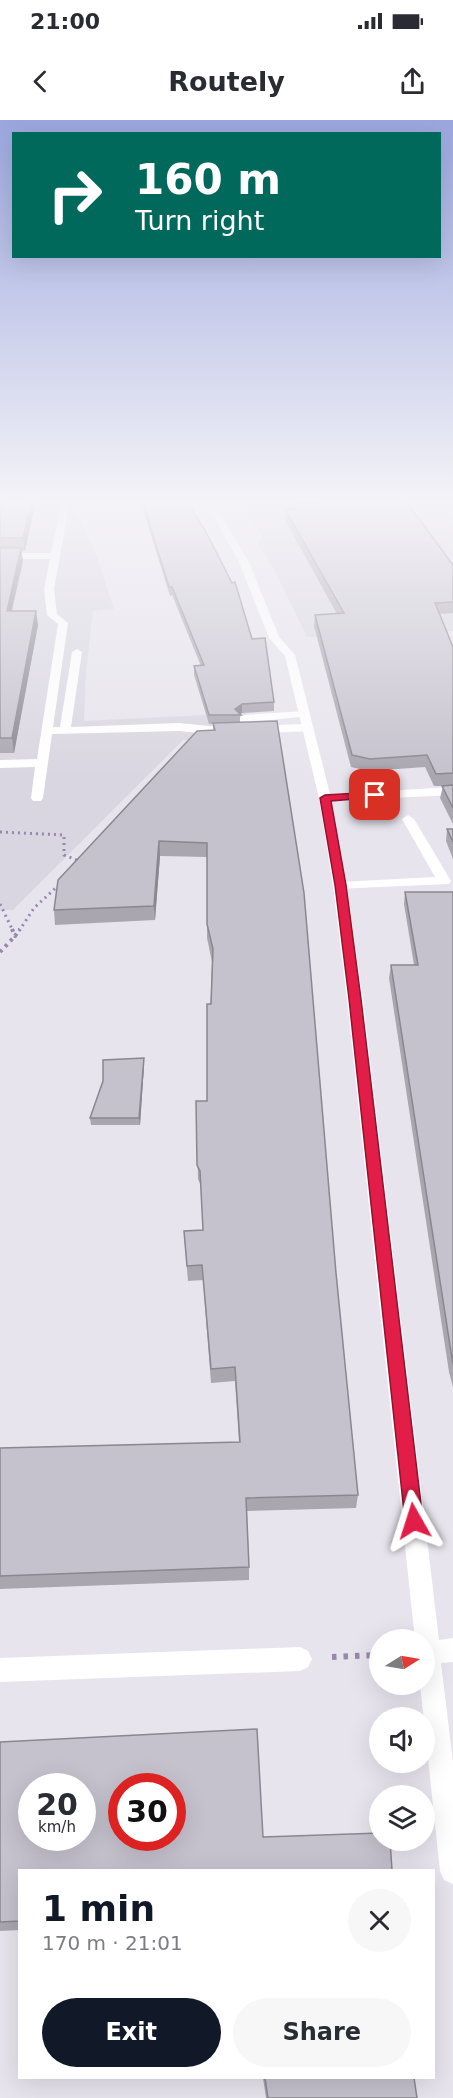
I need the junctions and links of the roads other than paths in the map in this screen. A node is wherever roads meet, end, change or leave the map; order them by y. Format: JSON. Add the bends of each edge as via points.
{"nodes":[{"id":1,"x":49,"y":592,"type":"edge"},
{"id":2,"x":256,"y":592,"type":"edge"},
{"id":3,"x":77,"y":652,"type":"dead end"},
{"id":4,"x":307,"y":721,"type":"junction"},
{"id":5,"x":65,"y":730,"type":"junction"},
{"id":6,"x":46,"y":731,"type":"junction"},
{"id":7,"x":42,"y":763,"type":"junction"},
{"id":8,"x":0,"y":764,"type":"edge"},
{"id":9,"x":453,"y":790,"type":"edge"},
{"id":10,"x":38,"y":798,"type":"dead end"},
{"id":11,"x":325,"y":798,"type":"junction"},
{"id":12,"x":408,"y":819,"type":"dead end"},
{"id":13,"x":340,"y":885,"type":"junction"},
{"id":14,"x":424,"y":1629,"type":"edge"},
{"id":15,"x":453,"y":1650,"type":"edge"},
{"id":16,"x":435,"y":1651,"type":"edge"},
{"id":17,"x":300,"y":1659,"type":"road end"},
{"id":18,"x":0,"y":1670,"type":"edge"},
{"id":19,"x":432,"y":1695,"type":"edge"},
{"id":20,"x":453,"y":1871,"type":"edge"}],
"edges":[{"from":1,"to":6,"type":"street","via":[[52,615],[63,623]]},
{"from":2,"to":4,"type":"street","via":[[274,638],[290,655]]},
{"from":3,"to":5,"type":"street"},
{"from":4,"to":5,"type":"street","via":[[219,731],[179,727]]},
{"from":4,"to":11,"type":"street"},
{"from":5,"to":6,"type":"street"},
{"from":6,"to":7,"type":"street"},
{"from":7,"to":8,"type":"street"},
{"from":7,"to":10,"type":"street"},
{"from":9,"to":11,"type":"street"},
{"from":11,"to":13,"type":"street"},
{"from":12,"to":13,"type":"street","via":[[444,881]]},
{"from":13,"to":14,"type":"street"},
{"from":15,"to":16,"type":"street"},
{"from":17,"to":18,"type":"street"},
{"from":19,"to":20,"type":"street"}]}
